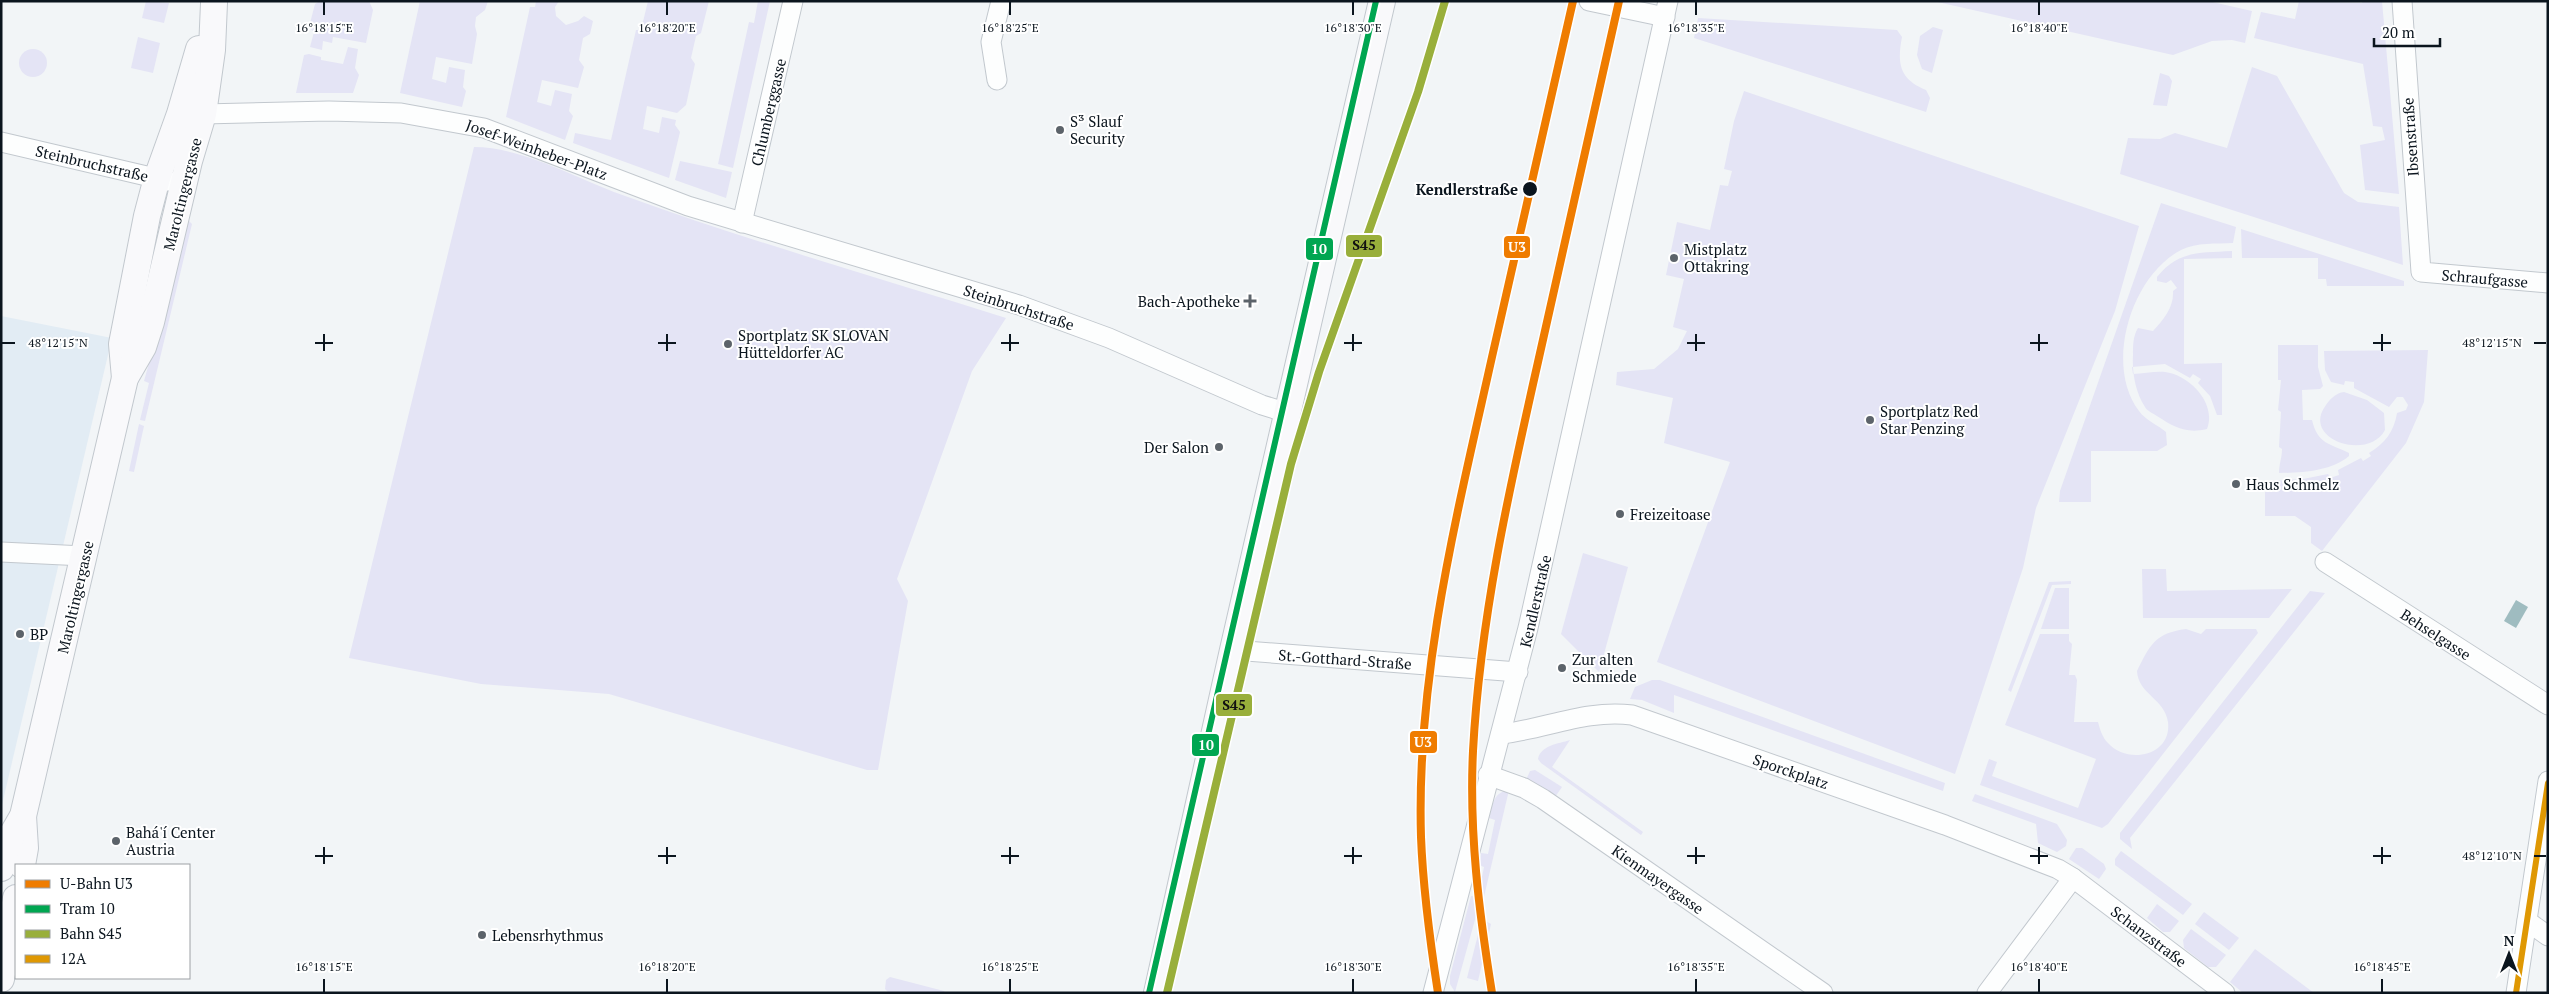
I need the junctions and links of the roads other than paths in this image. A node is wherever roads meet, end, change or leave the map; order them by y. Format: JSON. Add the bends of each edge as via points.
{"nodes":[{"id":1,"x":793,"y":1,"type":"edge"},
{"id":2,"x":1001,"y":1,"type":"edge"},
{"id":3,"x":1382,"y":1,"type":"edge"},
{"id":4,"x":1588,"y":1,"type":"edge"},
{"id":5,"x":2402,"y":1,"type":"edge"},
{"id":6,"x":215,"y":2,"type":"edge"},
{"id":7,"x":1666,"y":9,"type":"edge"},
{"id":8,"x":997,"y":80,"type":"dead end"},
{"id":9,"x":204,"y":114,"type":"junction"},
{"id":10,"x":1,"y":142,"type":"edge"},
{"id":11,"x":156,"y":178,"type":"junction"},
{"id":12,"x":183,"y":186,"type":"junction"},
{"id":13,"x":742,"y":223,"type":"junction"},
{"id":14,"x":2421,"y":272,"type":"joint"},
{"id":15,"x":2548,"y":284,"type":"edge"},
{"id":16,"x":125,"y":378,"type":"junction"},
{"id":17,"x":1288,"y":413,"type":"junction"},
{"id":18,"x":1,"y":552,"type":"edge"},
{"id":19,"x":84,"y":556,"type":"junction"},
{"id":20,"x":2324,"y":562,"type":"dead end"},
{"id":21,"x":1233,"y":650,"type":"junction"},
{"id":22,"x":1518,"y":672,"type":"junction"},
{"id":23,"x":2548,"y":705,"type":"edge"},
{"id":24,"x":1501,"y":734,"type":"junction"},
{"id":25,"x":1488,"y":775,"type":"junction"},
{"id":26,"x":2548,"y":781,"type":"edge"},
{"id":27,"x":23,"y":816,"type":"junction"},
{"id":28,"x":22,"y":864,"type":"edge"},
{"id":29,"x":1,"y":868,"type":"edge"},
{"id":30,"x":2073,"y":878,"type":"junction"},
{"id":31,"x":15,"y":903,"type":"edge"},
{"id":32,"x":2527,"y":920,"type":"junction"},
{"id":33,"x":2548,"y":936,"type":"edge"},
{"id":34,"x":1,"y":979,"type":"edge"},
{"id":35,"x":1437,"y":991,"type":"edge"},
{"id":36,"x":1157,"y":993,"type":"edge"},
{"id":37,"x":1823,"y":993,"type":"edge"},
{"id":38,"x":1987,"y":993,"type":"edge"},
{"id":39,"x":2224,"y":993,"type":"edge"},
{"id":40,"x":2516,"y":993,"type":"edge"}],
"edges":[{"from":1,"to":13,"type":"street","name":"Chlumberggasse"},
{"from":2,"to":8,"type":"street","via":[[991,42]]},
{"from":3,"to":17,"type":"main road"},
{"from":4,"to":7,"type":"street"},
{"from":5,"to":14,"type":"street","name":"Ibsenstraße"},
{"from":6,"to":9,"type":"main road","name":"Maroltingergasse"},
{"from":6,"to":11,"type":"main road","name":"Maroltingergasse"},
{"from":7,"to":22,"type":"street","name":"Kendlerstraße"},
{"from":9,"to":12,"type":"main road","name":"Maroltingergasse"},
{"from":9,"to":13,"type":"street","name":"Josef-Weinheber-Platz","via":[[401,113],[459,122],[507,136],[688,206]]},
{"from":10,"to":11,"type":"street","name":"Steinbruchstraße"},
{"from":11,"to":12,"type":"street","name":"Steinbruchstraße"},
{"from":11,"to":16,"type":"main road","name":"Maroltingergasse","via":[[122,344]]},
{"from":12,"to":16,"type":"main road","name":"Maroltingergasse","via":[[151,322],[143,347]]},
{"from":13,"to":17,"type":"street","name":"Steinbruchstraße","via":[[1019,305],[1109,338],[1262,405]]},
{"from":14,"to":15,"type":"street","name":"Schraufgasse"},
{"from":16,"to":19,"type":"main road","name":"Maroltingergasse"},
{"from":17,"to":21,"type":"main road"},
{"from":18,"to":19,"type":"street"},
{"from":19,"to":27,"type":"main road","name":"Maroltingergasse"},
{"from":20,"to":23,"type":"street","name":"Behselgasse"},
{"from":21,"to":22,"type":"street","name":"St.-Gotthard-Straße"},
{"from":21,"to":36,"type":"main road"},
{"from":22,"to":24,"type":"street","name":"Kendlerstraße"},
{"from":24,"to":25,"type":"street","name":"Kendlerstraße"},
{"from":24,"to":30,"type":"street","name":"Sporckplatz","via":[[1597,714],[1632,715],[1945,825],[2058,869]]},
{"from":25,"to":35,"type":"street","name":"Kendlerstraße"},
{"from":25,"to":37,"type":"street","name":"Kienmayergasse","via":[[1543,799]]},
{"from":26,"to":32,"type":"street"},
{"from":27,"to":28,"type":"main road","name":"Maroltingergasse","via":[[25,848]]},
{"from":27,"to":29,"type":"main road","name":"Maroltingergasse","via":[[8,842]]},
{"from":30,"to":38,"type":"street"},
{"from":30,"to":39,"type":"street","name":"Schanzstraße"},
{"from":31,"to":34,"type":"main road"},
{"from":32,"to":33,"type":"street"},
{"from":32,"to":40,"type":"street"}]}
